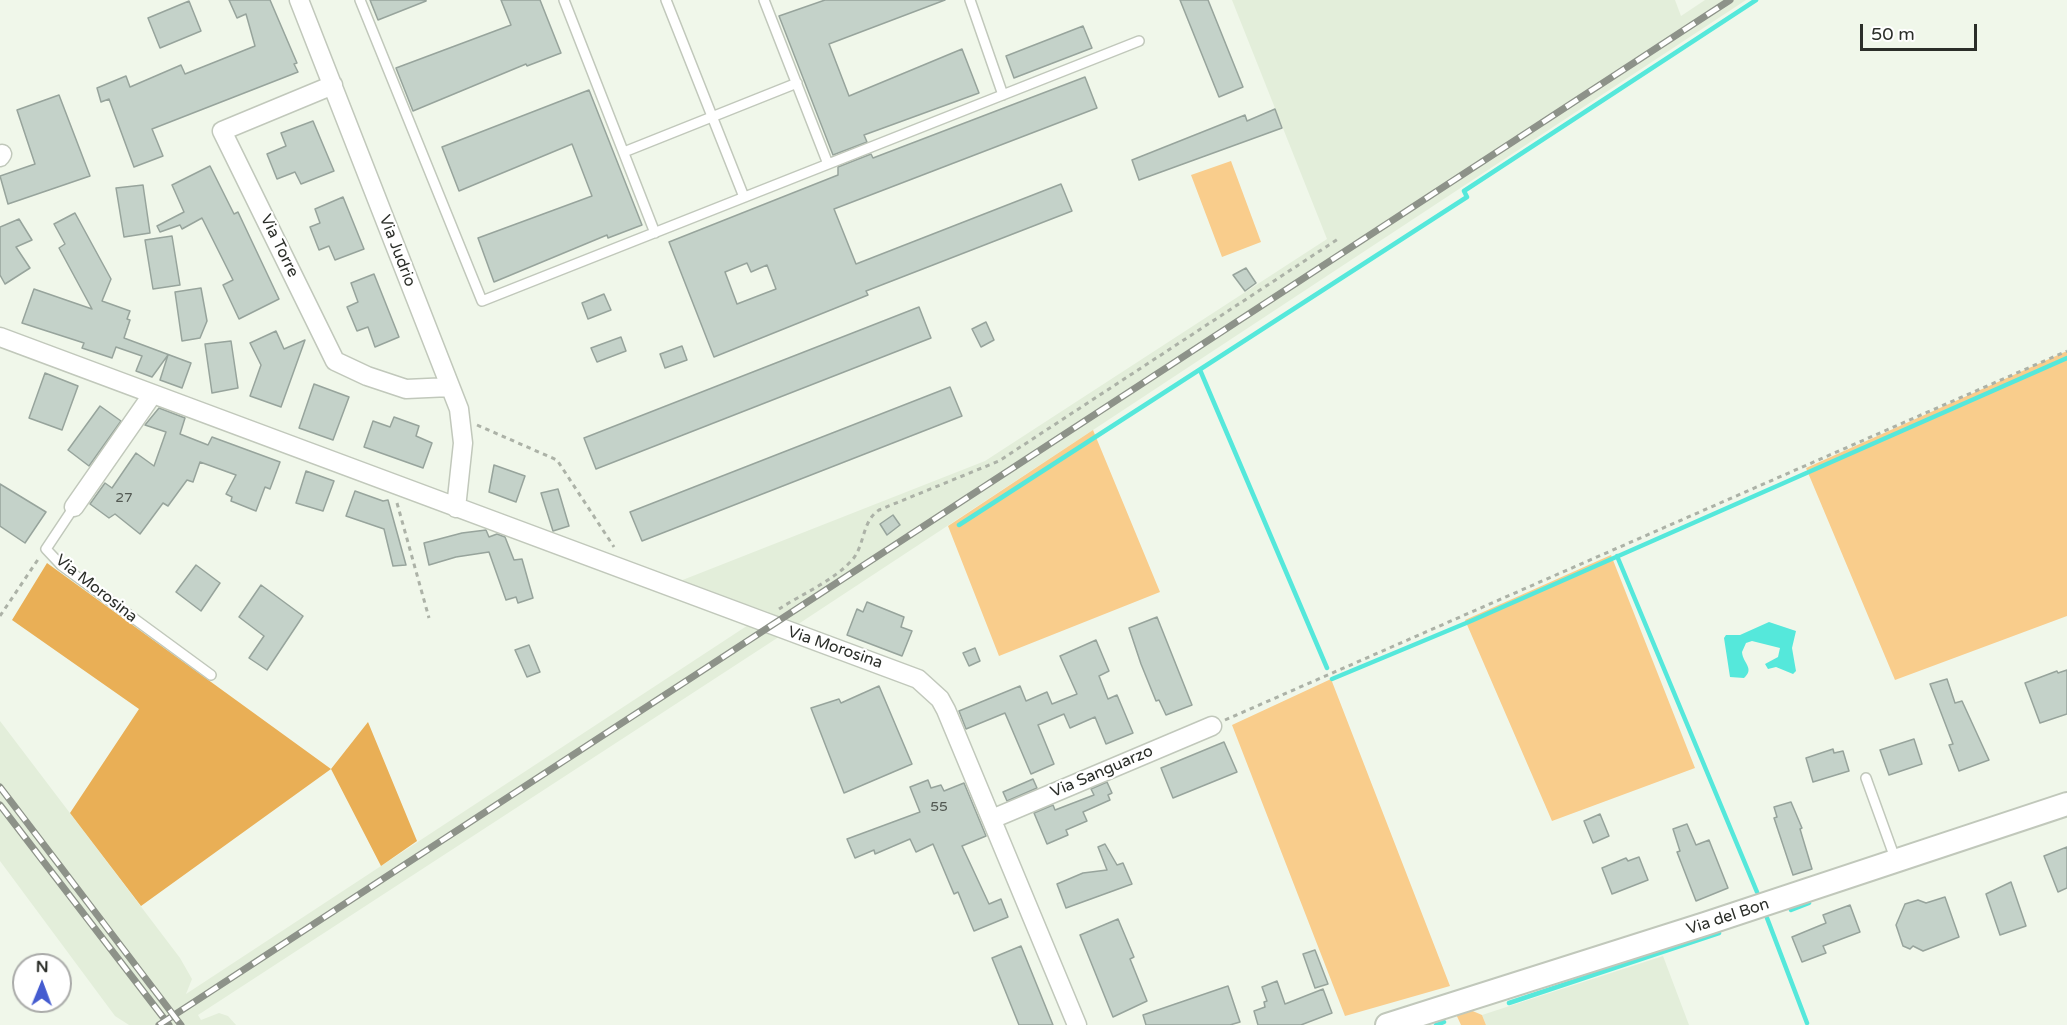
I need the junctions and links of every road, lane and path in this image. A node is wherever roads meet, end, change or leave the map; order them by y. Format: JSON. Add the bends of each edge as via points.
{"nodes":[{"id":1,"x":299,"y":0,"type":"edge"},
{"id":2,"x":360,"y":0,"type":"edge"},
{"id":3,"x":564,"y":0,"type":"edge"},
{"id":4,"x":666,"y":0,"type":"edge"},
{"id":5,"x":764,"y":0,"type":"edge"},
{"id":6,"x":970,"y":0,"type":"edge"},
{"id":7,"x":1139,"y":41,"type":"dead end"},
{"id":8,"x":796,"y":83,"type":"junction"},
{"id":9,"x":333,"y":85,"type":"junction"},
{"id":10,"x":1003,"y":95,"type":"junction"},
{"id":11,"x":712,"y":117,"type":"junction"},
{"id":12,"x":624,"y":152,"type":"junction"},
{"id":13,"x":828,"y":164,"type":"junction"},
{"id":14,"x":744,"y":197,"type":"junction"},
{"id":15,"x":655,"y":232,"type":"junction"},
{"id":16,"x":1338,"y":239,"type":"dead end"},
{"id":17,"x":0,"y":337,"type":"edge"},
{"id":18,"x":2067,"y":351,"type":"edge"},
{"id":19,"x":450,"y":387,"type":"junction"},
{"id":20,"x":152,"y":395,"type":"junction"},
{"id":21,"x":462,"y":419,"type":"junction"},
{"id":22,"x":392,"y":484,"type":"junction"},
{"id":23,"x":74,"y":507,"type":"joint"},
{"id":24,"x":456,"y":508,"type":"junction"},
{"id":25,"x":38,"y":560,"type":"dead end"},
{"id":26,"x":630,"y":570,"type":"junction"},
{"id":27,"x":0,"y":616,"type":"edge"},
{"id":28,"x":429,"y":618,"type":"dead end"},
{"id":29,"x":760,"y":622,"type":"junction"},
{"id":30,"x":211,"y":675,"type":"dead end"},
{"id":31,"x":1212,"y":726,"type":"joint"},
{"id":32,"x":1866,"y":778,"type":"dead end"},
{"id":33,"x":2067,"y":804,"type":"edge"},
{"id":34,"x":992,"y":819,"type":"junction"},
{"id":35,"x":1896,"y":861,"type":"junction"},
{"id":36,"x":1077,"y":1025,"type":"edge"},
{"id":37,"x":1387,"y":1025,"type":"edge"}],
"edges":[{"from":1,"to":9,"type":"street","name":"Via Judrio"},
{"from":2,"to":15,"type":"lane","via":[[482,301]]},
{"from":3,"to":12,"type":"lane"},
{"from":4,"to":11,"type":"lane"},
{"from":5,"to":8,"type":"lane"},
{"from":6,"to":10,"type":"lane"},
{"from":7,"to":10,"type":"lane"},
{"from":8,"to":11,"type":"lane"},
{"from":8,"to":13,"type":"lane"},
{"from":9,"to":19,"type":"street","name":"Via Judrio"},
{"from":9,"to":19,"type":"street","name":"Via Torre","via":[[222,131],[335,361],[406,389]]},
{"from":10,"to":13,"type":"lane"},
{"from":11,"to":12,"type":"lane"},
{"from":11,"to":14,"type":"lane"},
{"from":12,"to":15,"type":"lane"},
{"from":13,"to":14,"type":"lane"},
{"from":14,"to":15,"type":"lane"},
{"from":16,"to":29,"type":"path","via":[[999,461],[879,510],[869,520],[850,562]]},
{"from":17,"to":20,"type":"street","name":"Via Morosina"},
{"from":18,"to":31,"type":"path"},
{"from":19,"to":21,"type":"street","name":"Via Judrio"},
{"from":20,"to":22,"type":"street","name":"Via Morosina"},
{"from":20,"to":23,"type":"street","name":"Via Morosina"},
{"from":21,"to":24,"type":"street","name":"Via Judrio"},
{"from":21,"to":26,"type":"path","via":[[557,460]]},
{"from":22,"to":24,"type":"street","name":"Via Morosina"},
{"from":22,"to":28,"type":"path"},
{"from":23,"to":30,"type":"lane","name":"Via Morosina","via":[[46,549],[62,565]]},
{"from":24,"to":26,"type":"street","name":"Via Morosina"},
{"from":25,"to":27,"type":"path"},
{"from":26,"to":29,"type":"street","name":"Via Morosina"},
{"from":29,"to":34,"type":"street","name":"Via Morosina","via":[[903,672],[929,687],[946,710]]},
{"from":31,"to":34,"type":"street","name":"Via Sanguarzo"},
{"from":32,"to":35,"type":"lane"},
{"from":33,"to":35,"type":"street","name":"Via del Bon"},
{"from":34,"to":36,"type":"street","name":"Via Morosina"},
{"from":35,"to":37,"type":"street","name":"Via del Bon"}]}
